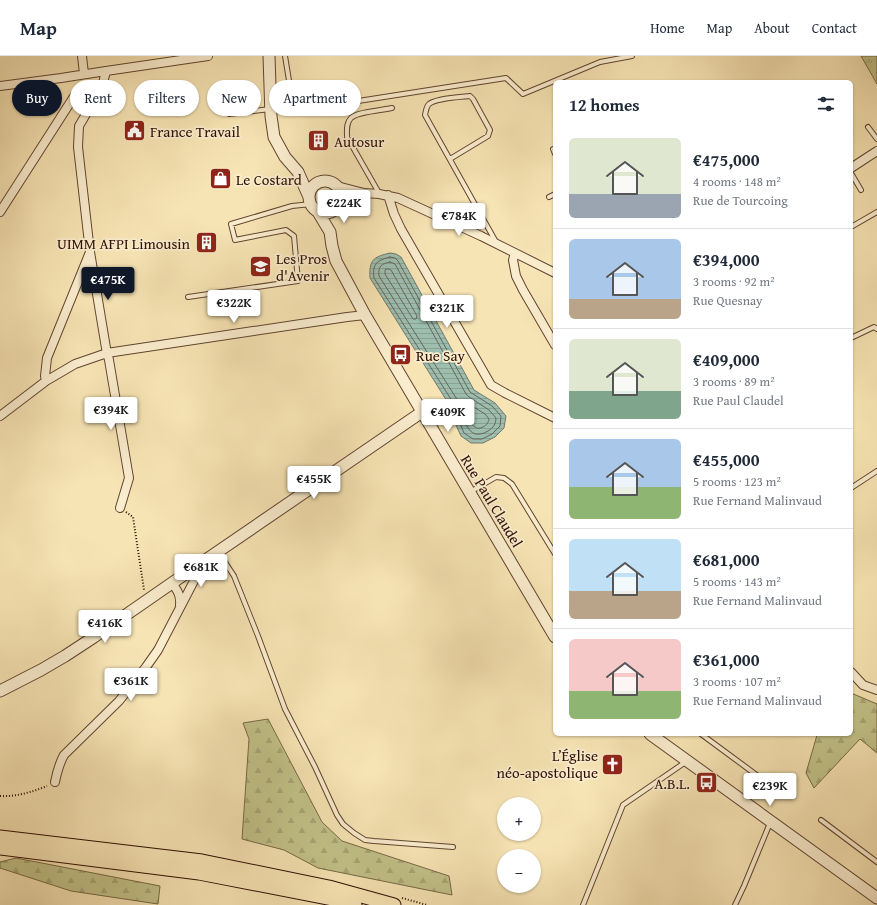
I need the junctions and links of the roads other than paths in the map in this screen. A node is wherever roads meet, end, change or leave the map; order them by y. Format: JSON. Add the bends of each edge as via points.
{"nodes":[{"id":1,"x":82,"y":56,"type":"edge"},
{"id":2,"x":208,"y":56,"type":"edge"},
{"id":3,"x":269,"y":56,"type":"edge"},
{"id":4,"x":285,"y":56,"type":"edge"},
{"id":5,"x":632,"y":56,"type":"edge"},
{"id":6,"x":106,"y":70,"type":"junction"},
{"id":7,"x":84,"y":74,"type":"junction"},
{"id":8,"x":270,"y":80,"type":"edge"},
{"id":9,"x":557,"y":80,"type":"edge"},
{"id":10,"x":553,"y":82,"type":"edge"},
{"id":11,"x":0,"y":86,"type":"edge"},
{"id":12,"x":70,"y":103,"type":"edge"},
{"id":13,"x":392,"y":108,"type":"dead end"},
{"id":14,"x":272,"y":116,"type":"edge"},
{"id":15,"x":868,"y":127,"type":"dead end"},
{"id":16,"x":877,"y":139,"type":"edge"},
{"id":17,"x":877,"y":151,"type":"edge"},
{"id":18,"x":450,"y":159,"type":"junction"},
{"id":19,"x":853,"y":167,"type":"edge"},
{"id":20,"x":298,"y":172,"type":"junction"},
{"id":21,"x":853,"y":176,"type":"edge"},
{"id":22,"x":322,"y":182,"type":"junction"},
{"id":23,"x":337,"y":186,"type":"junction"},
{"id":24,"x":861,"y":190,"type":"dead end"},
{"id":25,"x":364,"y":193,"type":"junction"},
{"id":26,"x":379,"y":194,"type":"junction"},
{"id":27,"x":388,"y":195,"type":"junction"},
{"id":28,"x":553,"y":195,"type":"edge"},
{"id":29,"x":550,"y":197,"type":"dead end"},
{"id":30,"x":313,"y":204,"type":"junction"},
{"id":31,"x":338,"y":206,"type":"junction"},
{"id":32,"x":0,"y":212,"type":"edge"},
{"id":33,"x":877,"y":212,"type":"edge"},
{"id":34,"x":853,"y":226,"type":"edge"},
{"id":35,"x":330,"y":232,"type":"junction"},
{"id":36,"x":497,"y":244,"type":"junction"},
{"id":37,"x":90,"y":252,"type":"junction"},
{"id":38,"x":515,"y":253,"type":"junction"},
{"id":39,"x":553,"y":272,"type":"edge"},
{"id":40,"x":188,"y":297,"type":"dead end"},
{"id":41,"x":365,"y":315,"type":"junction"},
{"id":42,"x":877,"y":330,"type":"edge"},
{"id":43,"x":853,"y":337,"type":"edge"},
{"id":44,"x":553,"y":341,"type":"edge"},
{"id":45,"x":107,"y":353,"type":"junction"},
{"id":46,"x":46,"y":381,"type":"junction"},
{"id":47,"x":422,"y":412,"type":"junction"},
{"id":48,"x":0,"y":416,"type":"edge"},
{"id":49,"x":553,"y":417,"type":"edge"},
{"id":50,"x":877,"y":472,"type":"edge"},
{"id":51,"x":853,"y":487,"type":"edge"},
{"id":52,"x":469,"y":492,"type":"junction"},
{"id":53,"x":120,"y":508,"type":"road end"},
{"id":54,"x":218,"y":551,"type":"junction"},
{"id":55,"x":553,"y":551,"type":"edge"},
{"id":56,"x":193,"y":568,"type":"junction"},
{"id":57,"x":172,"y":583,"type":"junction"},
{"id":58,"x":180,"y":608,"type":"junction"},
{"id":59,"x":553,"y":633,"type":"edge"},
{"id":60,"x":853,"y":674,"type":"edge"},
{"id":61,"x":877,"y":690,"type":"edge"},
{"id":62,"x":0,"y":691,"type":"edge"},
{"id":63,"x":653,"y":736,"type":"edge"},
{"id":64,"x":704,"y":736,"type":"edge"},
{"id":65,"x":687,"y":761,"type":"junction"},
{"id":66,"x":55,"y":782,"type":"road end"},
{"id":67,"x":781,"y":794,"type":"dead end"},
{"id":68,"x":821,"y":820,"type":"dead end"},
{"id":69,"x":770,"y":821,"type":"junction"},
{"id":70,"x":0,"y":837,"type":"edge"},
{"id":71,"x":453,"y":847,"type":"dead end"},
{"id":72,"x":0,"y":848,"type":"edge"},
{"id":73,"x":877,"y":862,"type":"edge"},
{"id":74,"x":877,"y":898,"type":"edge"},
{"id":75,"x":355,"y":905,"type":"edge"},
{"id":76,"x":394,"y":905,"type":"edge"},
{"id":77,"x":583,"y":905,"type":"edge"},
{"id":78,"x":735,"y":905,"type":"edge"}],
"edges":[{"from":1,"to":7,"type":"street"},
{"from":2,"to":6,"type":"street"},
{"from":3,"to":8,"type":"street","name":"Rue Paul Claudel"},
{"from":4,"to":10,"type":"lane","via":[[294,111],[506,78],[523,94]]},
{"from":5,"to":9,"type":"lane","via":[[600,62]]},
{"from":6,"to":7,"type":"street"},
{"from":6,"to":37,"type":"street","via":[[102,88],[79,126],[78,147]]},
{"from":7,"to":11,"type":"street"},
{"from":12,"to":32,"type":"street"},
{"from":13,"to":26,"type":"lane","via":[[354,115],[347,126],[347,137]]},
{"from":14,"to":20,"type":"street","name":"Rue Paul Claudel","via":[[274,137],[285,157]]},
{"from":15,"to":16,"type":"lane"},
{"from":17,"to":19,"type":"street"},
{"from":18,"to":18,"type":"lane","via":[[426,115],[426,108],[438,100],[470,96],[490,130],[488,136]]},
{"from":18,"to":36,"type":"lane"},
{"from":20,"to":22,"type":"street","name":"Rue Paul Claudel"},
{"from":20,"to":30,"type":"street","name":"Rue Paul Claudel"},
{"from":21,"to":24,"type":"lane"},
{"from":22,"to":23,"type":"street","via":[[330,182]]},
{"from":22,"to":30,"type":"street","via":[[310,192]]},
{"from":23,"to":25,"type":"street"},
{"from":23,"to":31,"type":"street","via":[[341,197]]},
{"from":25,"to":26,"type":"street"},
{"from":25,"to":31,"type":"street"},
{"from":26,"to":27,"type":"street"},
{"from":27,"to":36,"type":"street"},
{"from":27,"to":49,"type":"street","via":[[401,229],[491,385]]},
{"from":28,"to":29,"type":"lane"},
{"from":30,"to":31,"type":"street","via":[[327,213]]},
{"from":30,"to":35,"type":"street","name":"Rue Paul Claudel"},
{"from":30,"to":40,"type":"lane","via":[[292,206],[231,224],[235,240],[286,230],[294,236],[298,280]]},
{"from":31,"to":35,"type":"street","name":"Rue Paul Claudel"},
{"from":33,"to":34,"type":"lane"},
{"from":35,"to":41,"type":"street","name":"Rue Paul Claudel","via":[[336,261]]},
{"from":36,"to":38,"type":"street"},
{"from":37,"to":45,"type":"street"},
{"from":37,"to":46,"type":"street","via":[[47,358]]},
{"from":38,"to":39,"type":"street"},
{"from":38,"to":44,"type":"street","via":[[513,260],[516,276]]},
{"from":41,"to":45,"type":"street"},
{"from":41,"to":47,"type":"street","name":"Rue Paul Claudel"},
{"from":42,"to":43,"type":"lane","via":[[874,328]]},
{"from":45,"to":46,"type":"street","via":[[75,364]]},
{"from":45,"to":53,"type":"street","via":[[129,478]]},
{"from":46,"to":48,"type":"street"},
{"from":47,"to":52,"type":"street","name":"Rue Paul Claudel"},
{"from":47,"to":54,"type":"street"},
{"from":50,"to":51,"type":"lane"},
{"from":52,"to":55,"type":"lane","via":[[496,477],[504,478],[512,484]]},
{"from":52,"to":59,"type":"street","name":"Rue Paul Claudel"},
{"from":54,"to":56,"type":"street"},
{"from":54,"to":71,"type":"lane","via":[[234,576],[285,709],[343,824],[365,840]]},
{"from":56,"to":57,"type":"street"},
{"from":56,"to":58,"type":"street","via":[[196,576]]},
{"from":57,"to":58,"type":"street","via":[[179,593]]},
{"from":57,"to":62,"type":"street","via":[[65,656]]},
{"from":58,"to":66,"type":"street","via":[[158,650],[119,701],[64,755]]},
{"from":60,"to":61,"type":"street","via":[[863,685]]},
{"from":63,"to":65,"type":"street"},
{"from":64,"to":67,"type":"lane"},
{"from":65,"to":69,"type":"street"},
{"from":65,"to":77,"type":"lane","via":[[623,805]]},
{"from":68,"to":73,"type":"lane"},
{"from":69,"to":74,"type":"street"},
{"from":69,"to":78,"type":"lane"},
{"from":70,"to":76,"type":"main road","via":[[202,861],[329,888]]},
{"from":72,"to":75,"type":"main road","via":[[199,873]]}]}
